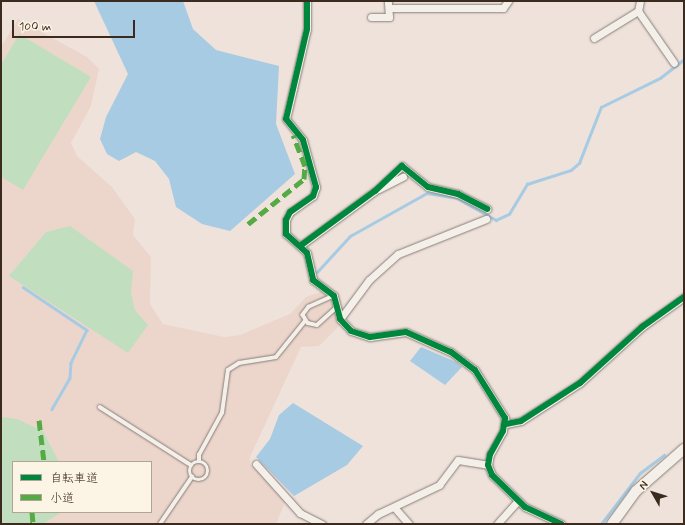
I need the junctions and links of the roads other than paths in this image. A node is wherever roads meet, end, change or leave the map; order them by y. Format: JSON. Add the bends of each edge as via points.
{"nodes":[{"id":1,"x":306,"y":1,"type":"edge"},
{"id":2,"x":508,"y":1,"type":"edge"},
{"id":3,"x":640,"y":1,"type":"edge"},
{"id":4,"x":389,"y":5,"type":"edge"},
{"id":5,"x":638,"y":11,"type":"junction"},
{"id":6,"x":371,"y":17,"type":"dead end"},
{"id":7,"x":594,"y":38,"type":"dead end"},
{"id":8,"x":674,"y":63,"type":"dead end"},
{"id":9,"x":403,"y":177,"type":"dead end"},
{"id":10,"x":375,"y":191,"type":"junction"},
{"id":11,"x":487,"y":209,"type":"dead end"},
{"id":12,"x":486,"y":219,"type":"dead end"},
{"id":13,"x":300,"y":246,"type":"junction"},
{"id":14,"x":334,"y":296,"type":"junction"},
{"id":15,"x":684,"y":297,"type":"edge"},
{"id":16,"x":336,"y":308,"type":"junction"},
{"id":17,"x":340,"y":319,"type":"junction"},
{"id":18,"x":305,"y":321,"type":"junction"},
{"id":19,"x":100,"y":407,"type":"dead end"},
{"id":20,"x":506,"y":424,"type":"junction"},
{"id":21,"x":684,"y":449,"type":"edge"},
{"id":22,"x":199,"y":461,"type":"junction"},
{"id":23,"x":256,"y":464,"type":"dead end"},
{"id":24,"x":191,"y":465,"type":"junction"},
{"id":25,"x":488,"y":465,"type":"junction"},
{"id":26,"x":192,"y":477,"type":"junction"},
{"id":27,"x":518,"y":501,"type":"junction"},
{"id":28,"x":394,"y":507,"type":"junction"},
{"id":29,"x":497,"y":523,"type":"edge"},
{"id":30,"x":160,"y":524,"type":"edge"},
{"id":31,"x":322,"y":524,"type":"edge"},
{"id":32,"x":366,"y":524,"type":"edge"},
{"id":33,"x":409,"y":524,"type":"edge"},
{"id":34,"x":489,"y":524,"type":"edge"},
{"id":35,"x":561,"y":524,"type":"edge"},
{"id":36,"x":612,"y":524,"type":"edge"}],
"edges":[{"from":1,"to":13,"type":"street","via":[[307,29],[286,119],[303,140],[316,187],[313,196],[293,208],[286,220],[286,234]]},
{"from":2,"to":4,"type":"street","via":[[503,8]]},
{"from":3,"to":5,"type":"street"},
{"from":4,"to":6,"type":"street","via":[[389,17]]},
{"from":5,"to":7,"type":"street"},
{"from":5,"to":8,"type":"street"},
{"from":9,"to":10,"type":"street"},
{"from":10,"to":11,"type":"street","via":[[402,166],[428,187],[458,194]]},
{"from":10,"to":13,"type":"street"},
{"from":12,"to":17,"type":"street","via":[[398,254],[370,280]]},
{"from":13,"to":14,"type":"street","via":[[308,253],[313,280]]},
{"from":14,"to":16,"type":"street"},
{"from":14,"to":18,"type":"lane","via":[[305,310]]},
{"from":15,"to":20,"type":"street","via":[[642,328],[580,383],[521,421]]},
{"from":16,"to":17,"type":"street"},
{"from":16,"to":18,"type":"lane","via":[[322,324],[313,325]]},
{"from":17,"to":20,"type":"street","via":[[364,337],[406,332],[461,357],[480,376]]},
{"from":18,"to":22,"type":"lane","via":[[276,358],[239,363],[228,370],[222,413],[199,455]]},
{"from":19,"to":24,"type":"lane"},
{"from":20,"to":25,"type":"street"},
{"from":21,"to":36,"type":"main road","via":[[636,491]]},
{"from":22,"to":24,"type":"lane"},
{"from":22,"to":26,"type":"lane","via":[[207,466],[207,476],[199,480]]},
{"from":23,"to":31,"type":"street","via":[[300,513]]},
{"from":24,"to":26,"type":"lane"},
{"from":25,"to":27,"type":"street","via":[[497,482]]},
{"from":25,"to":28,"type":"street","via":[[458,460],[439,486]]},
{"from":26,"to":30,"type":"lane"},
{"from":27,"to":29,"type":"street"},
{"from":27,"to":35,"type":"street"},
{"from":28,"to":32,"type":"street"},
{"from":28,"to":33,"type":"street"},
{"from":29,"to":34,"type":"street"}]}
